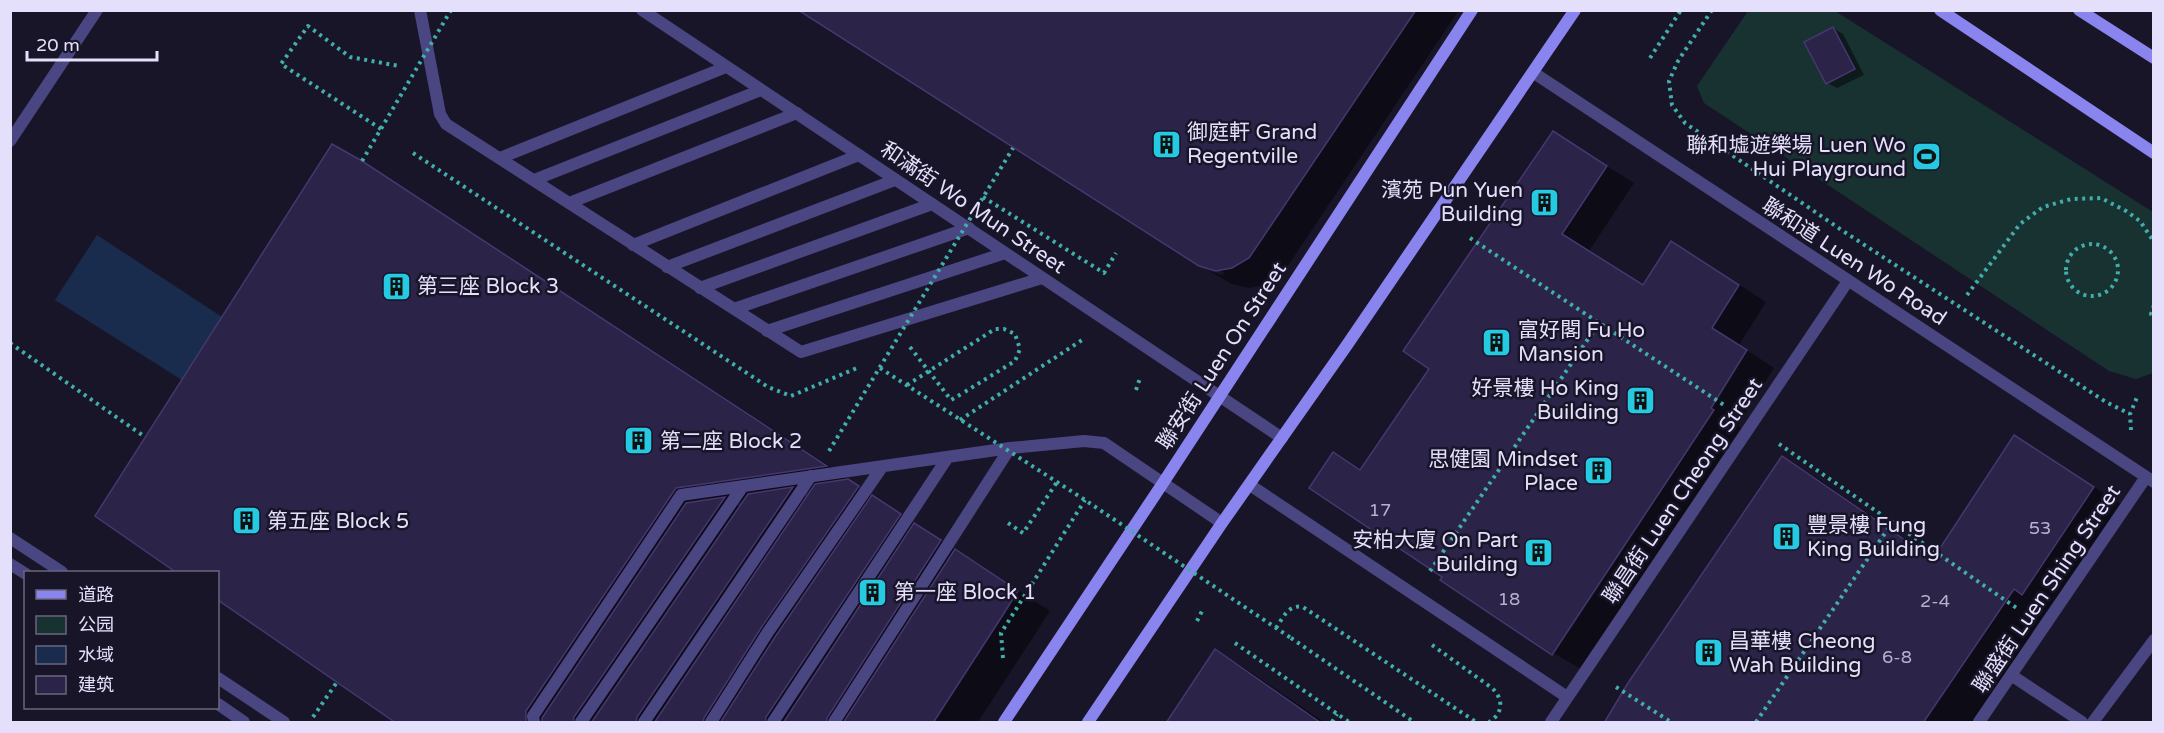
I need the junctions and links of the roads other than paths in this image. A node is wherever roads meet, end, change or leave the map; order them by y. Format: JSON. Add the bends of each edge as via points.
{"nodes":[{"id":1,"x":97,"y":10,"type":"edge"},
{"id":2,"x":420,"y":10,"type":"edge"},
{"id":3,"x":642,"y":10,"type":"edge"},
{"id":4,"x":1472,"y":10,"type":"edge"},
{"id":5,"x":1575,"y":10,"type":"edge"},
{"id":6,"x":1940,"y":10,"type":"edge"},
{"id":7,"x":2079,"y":10,"type":"edge"},
{"id":8,"x":2154,"y":58,"type":"edge"},
{"id":9,"x":726,"y":67,"type":"junction"},
{"id":10,"x":1534,"y":73,"type":"junction"},
{"id":11,"x":761,"y":90,"type":"junction"},
{"id":12,"x":797,"y":113,"type":"junction"},
{"id":13,"x":10,"y":141,"type":"edge"},
{"id":14,"x":2154,"y":153,"type":"edge"},
{"id":15,"x":859,"y":155,"type":"junction"},
{"id":16,"x":500,"y":158,"type":"junction"},
{"id":17,"x":534,"y":180,"type":"junction"},
{"id":18,"x":895,"y":180,"type":"junction"},
{"id":19,"x":568,"y":203,"type":"junction"},
{"id":20,"x":932,"y":204,"type":"junction"},
{"id":21,"x":969,"y":228,"type":"junction"},
{"id":22,"x":633,"y":245,"type":"junction"},
{"id":23,"x":1005,"y":253,"type":"junction"},
{"id":24,"x":667,"y":267,"type":"junction"},
{"id":25,"x":1042,"y":278,"type":"junction"},
{"id":26,"x":1848,"y":281,"type":"junction"},
{"id":27,"x":700,"y":288,"type":"junction"},
{"id":28,"x":734,"y":309,"type":"junction"},
{"id":29,"x":768,"y":331,"type":"junction"},
{"id":30,"x":1219,"y":396,"type":"junction"},
{"id":31,"x":1282,"y":438,"type":"junction"},
{"id":32,"x":1010,"y":448,"type":"junction"},
{"id":33,"x":948,"y":457,"type":"junction"},
{"id":34,"x":882,"y":467,"type":"junction"},
{"id":35,"x":811,"y":476,"type":"junction"},
{"id":36,"x":2151,"y":479,"type":"edge"},
{"id":37,"x":1163,"y":483,"type":"junction"},
{"id":38,"x":1250,"y":484,"type":"junction"},
{"id":39,"x":743,"y":486,"type":"junction"},
{"id":40,"x":1222,"y":523,"type":"junction"},
{"id":41,"x":10,"y":538,"type":"edge"},
{"id":42,"x":10,"y":564,"type":"edge"},
{"id":43,"x":59,"y":571,"type":"edge"},
{"id":44,"x":24,"y":573,"type":"edge"},
{"id":45,"x":2154,"y":640,"type":"edge"},
{"id":46,"x":2011,"y":675,"type":"junction"},
{"id":47,"x":219,"y":679,"type":"edge"},
{"id":48,"x":1567,"y":698,"type":"junction"},
{"id":49,"x":219,"y":705,"type":"edge"},
{"id":50,"x":244,"y":723,"type":"edge"},
{"id":51,"x":284,"y":723,"type":"edge"},
{"id":52,"x":534,"y":723,"type":"edge"},
{"id":53,"x":581,"y":723,"type":"edge"},
{"id":54,"x":644,"y":723,"type":"edge"},
{"id":55,"x":711,"y":723,"type":"edge"},
{"id":56,"x":772,"y":723,"type":"edge"},
{"id":57,"x":834,"y":723,"type":"edge"},
{"id":58,"x":1004,"y":723,"type":"edge"},
{"id":59,"x":1088,"y":723,"type":"edge"},
{"id":60,"x":1551,"y":723,"type":"edge"},
{"id":61,"x":1979,"y":723,"type":"edge"},
{"id":62,"x":2082,"y":723,"type":"edge"},
{"id":63,"x":2093,"y":723,"type":"edge"}],
"edges":[{"from":1,"to":13,"type":"street"},
{"from":2,"to":16,"type":"street","via":[[443,120]]},
{"from":3,"to":9,"type":"street","name":"和滿街 Wo Mun Street"},
{"from":4,"to":30,"type":"street","name":"聯安街 Luen On Street"},
{"from":5,"to":10,"type":"street"},
{"from":6,"to":14,"type":"street"},
{"from":7,"to":8,"type":"street"},
{"from":9,"to":11,"type":"street","name":"和滿街 Wo Mun Street"},
{"from":9,"to":16,"type":"street"},
{"from":10,"to":26,"type":"street","name":"聯和道 Luen Wo Road"},
{"from":10,"to":31,"type":"street"},
{"from":11,"to":12,"type":"street","name":"和滿街 Wo Mun Street"},
{"from":11,"to":17,"type":"street"},
{"from":12,"to":15,"type":"street","name":"和滿街 Wo Mun Street"},
{"from":12,"to":19,"type":"street"},
{"from":15,"to":18,"type":"street","name":"和滿街 Wo Mun Street"},
{"from":15,"to":22,"type":"street"},
{"from":16,"to":17,"type":"street"},
{"from":17,"to":19,"type":"street"},
{"from":18,"to":20,"type":"street","name":"和滿街 Wo Mun Street"},
{"from":18,"to":24,"type":"street"},
{"from":19,"to":22,"type":"street"},
{"from":20,"to":21,"type":"street","name":"和滿街 Wo Mun Street"},
{"from":20,"to":27,"type":"street"},
{"from":21,"to":23,"type":"street","name":"和滿街 Wo Mun Street"},
{"from":21,"to":28,"type":"street"},
{"from":22,"to":24,"type":"street"},
{"from":23,"to":25,"type":"street","name":"和滿街 Wo Mun Street"},
{"from":23,"to":29,"type":"street"},
{"from":24,"to":27,"type":"street"},
{"from":25,"to":29,"type":"street","via":[[801,352]]},
{"from":25,"to":30,"type":"street","name":"和滿街 Wo Mun Street"},
{"from":26,"to":36,"type":"street","name":"聯和道 Luen Wo Road"},
{"from":26,"to":48,"type":"street","name":"聯昌街 Luen Cheong Street"},
{"from":27,"to":28,"type":"street"},
{"from":28,"to":29,"type":"street"},
{"from":30,"to":31,"type":"street","name":"和滿街 Wo Mun Street"},
{"from":30,"to":37,"type":"street","name":"聯安街 Luen On Street"},
{"from":31,"to":38,"type":"street"},
{"from":32,"to":33,"type":"street"},
{"from":32,"to":37,"type":"street","via":[[1084,441],[1104,443]]},
{"from":32,"to":57,"type":"street"},
{"from":33,"to":34,"type":"street"},
{"from":33,"to":56,"type":"street"},
{"from":34,"to":35,"type":"street"},
{"from":34,"to":55,"type":"street","via":[[768,632]]},
{"from":35,"to":39,"type":"street"},
{"from":35,"to":54,"type":"street"},
{"from":36,"to":46,"type":"street","name":"聯盛街 Luen Shing Street"},
{"from":37,"to":40,"type":"street"},
{"from":37,"to":58,"type":"street","name":"聯安街 Luen On Street"},
{"from":38,"to":40,"type":"street"},
{"from":38,"to":48,"type":"street"},
{"from":39,"to":52,"type":"street","via":[[681,495],[533,716]]},
{"from":39,"to":53,"type":"street"},
{"from":40,"to":59,"type":"street"},
{"from":41,"to":43,"type":"street"},
{"from":42,"to":44,"type":"street"},
{"from":45,"to":63,"type":"street"},
{"from":46,"to":61,"type":"street","name":"聯盛街 Luen Shing Street"},
{"from":46,"to":62,"type":"street"},
{"from":47,"to":51,"type":"street"},
{"from":48,"to":60,"type":"street","name":"聯昌街 Luen Cheong Street"},
{"from":49,"to":50,"type":"street"}]}
